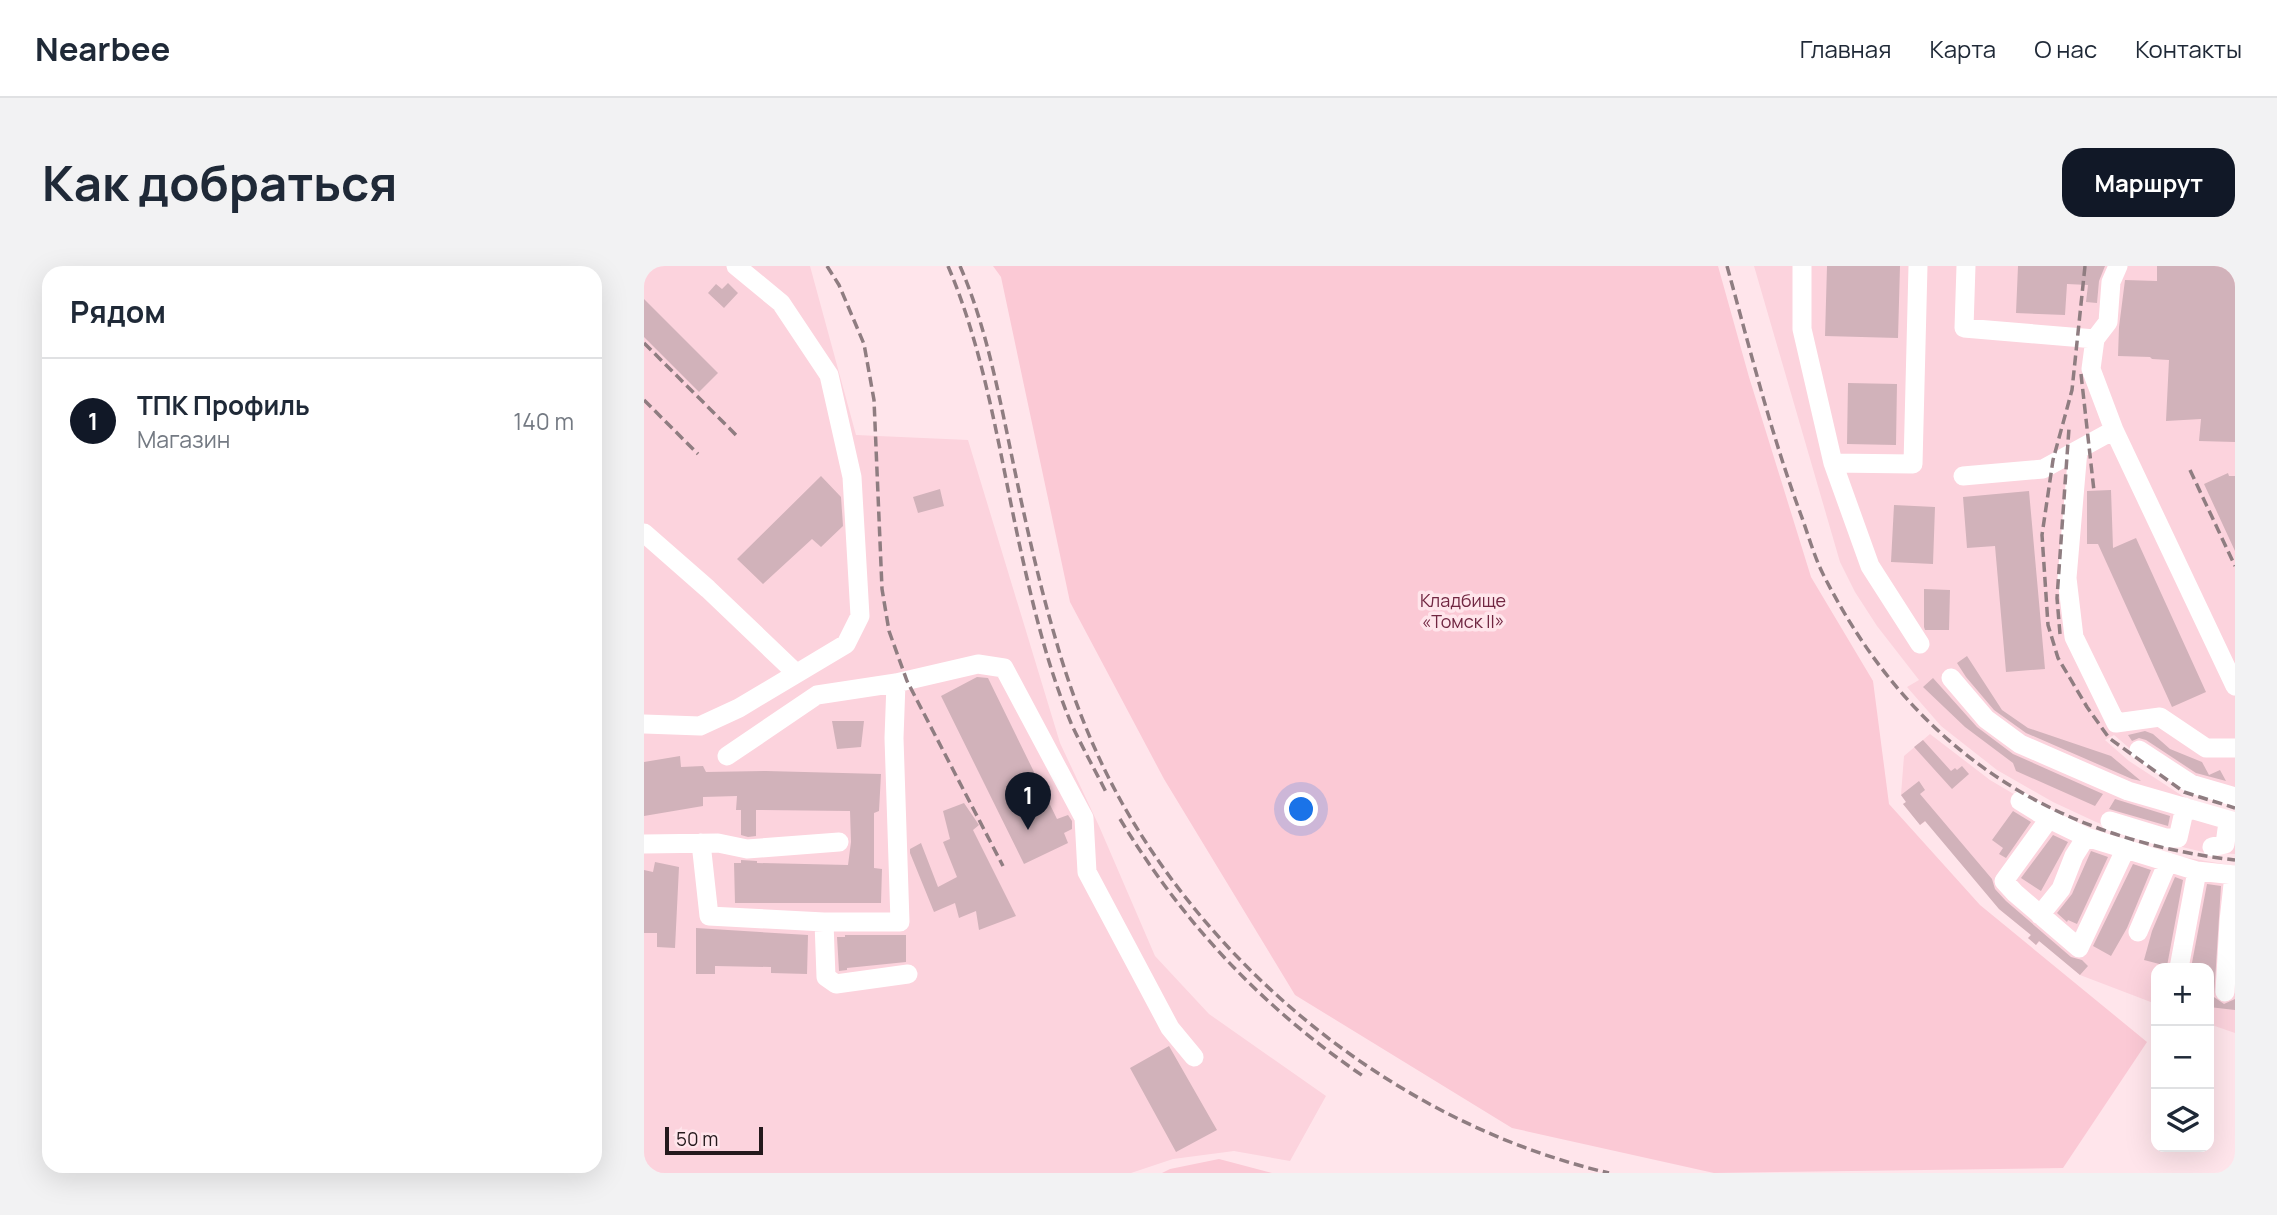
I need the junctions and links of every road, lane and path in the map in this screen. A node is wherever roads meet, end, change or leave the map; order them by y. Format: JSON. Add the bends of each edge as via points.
{"nodes":[{"id":1,"x":736,"y":266,"type":"edge"},
{"id":2,"x":1802,"y":266,"type":"edge"},
{"id":3,"x":1918,"y":266,"type":"edge"},
{"id":4,"x":1966,"y":266,"type":"edge"},
{"id":5,"x":2118,"y":266,"type":"edge"},
{"id":6,"x":2095,"y":339,"type":"junction"},
{"id":7,"x":2114,"y":430,"type":"junction"},
{"id":8,"x":2078,"y":450,"type":"junction"},
{"id":9,"x":1833,"y":463,"type":"junction"},
{"id":10,"x":1963,"y":476,"type":"dead end"},
{"id":11,"x":644,"y":533,"type":"edge"},
{"id":12,"x":1920,"y":644,"type":"dead end"},
{"id":13,"x":796,"y":673,"type":"junction"},
{"id":14,"x":1951,"y":678,"type":"dead end"},
{"id":15,"x":897,"y":684,"type":"junction"},
{"id":16,"x":2235,"y":686,"type":"edge"},
{"id":17,"x":644,"y":724,"type":"edge"},
{"id":18,"x":2235,"y":748,"type":"edge"},
{"id":19,"x":2139,"y":750,"type":"dead end"},
{"id":20,"x":727,"y":756,"type":"dead end"},
{"id":21,"x":2235,"y":797,"type":"edge"},
{"id":22,"x":2020,"y":801,"type":"dead end"},
{"id":23,"x":2185,"y":807,"type":"junction"},
{"id":24,"x":2049,"y":819,"type":"junction"},
{"id":25,"x":2110,"y":821,"type":"dead end"},
{"id":26,"x":2232,"y":822,"type":"edge"},
{"id":27,"x":2086,"y":836,"type":"junction"},
{"id":28,"x":839,"y":842,"type":"dead end"},
{"id":29,"x":701,"y":843,"type":"junction"},
{"id":30,"x":644,"y":844,"type":"edge"},
{"id":31,"x":2212,"y":847,"type":"dead end"},
{"id":32,"x":2126,"y":848,"type":"junction"},
{"id":33,"x":2168,"y":862,"type":"junction"},
{"id":34,"x":2197,"y":871,"type":"junction"},
{"id":35,"x":2235,"y":875,"type":"edge"},
{"id":36,"x":2040,"y":915,"type":"junction"},
{"id":37,"x":824,"y":922,"type":"junction"},
{"id":38,"x":2138,"y":932,"type":"dead end"},
{"id":39,"x":2180,"y":963,"type":"edge"},
{"id":40,"x":908,"y":974,"type":"dead end"},
{"id":41,"x":2225,"y":992,"type":"dead end"},
{"id":42,"x":1194,"y":1057,"type":"dead end"}],
"edges":[{"from":1,"to":13,"type":"lane","via":[[781,303],[829,375],[852,477],[860,616],[846,644]]},
{"from":2,"to":9,"type":"lane","via":[[1802,329]]},
{"from":3,"to":9,"type":"lane","via":[[1913,464]]},
{"from":4,"to":6,"type":"lane","via":[[1964,328]]},
{"from":5,"to":6,"type":"lane","via":[[2111,282],[2108,322]]},
{"from":6,"to":7,"type":"lane","via":[[2091,369]]},
{"from":7,"to":8,"type":"lane"},
{"from":7,"to":16,"type":"lane"},
{"from":8,"to":10,"type":"lane","via":[[2043,469]]},
{"from":8,"to":18,"type":"lane","via":[[2067,578],[2074,637],[2116,723],[2160,717],[2206,748]]},
{"from":9,"to":12,"type":"lane","via":[[1870,566]]},
{"from":11,"to":13,"type":"lane"},
{"from":13,"to":17,"type":"lane","via":[[700,726]]},
{"from":14,"to":23,"type":"lane","via":[[1986,719],[2020,744],[2128,790]]},
{"from":15,"to":20,"type":"lane","via":[[817,695]]},
{"from":15,"to":37,"type":"lane","via":[[894,738],[900,922]]},
{"from":15,"to":42,"type":"lane","via":[[978,664],[1004,668],[1084,818],[1087,872],[1170,1028]]},
{"from":19,"to":21,"type":"lane","via":[[2191,784]]},
{"from":22,"to":24,"type":"lane"},
{"from":23,"to":25,"type":"lane","via":[[2179,838]]},
{"from":23,"to":26,"type":"lane"},
{"from":24,"to":27,"type":"lane"},
{"from":24,"to":36,"type":"lane","via":[[2004,880]]},
{"from":26,"to":31,"type":"lane","via":[[2225,844]]},
{"from":27,"to":32,"type":"lane"},
{"from":27,"to":36,"type":"lane","via":[[2062,888]]},
{"from":28,"to":29,"type":"lane","via":[[747,849]]},
{"from":29,"to":30,"type":"lane"},
{"from":29,"to":37,"type":"lane","via":[[709,916]]},
{"from":32,"to":33,"type":"lane"},
{"from":32,"to":36,"type":"lane","via":[[2079,948]]},
{"from":33,"to":34,"type":"lane"},
{"from":33,"to":38,"type":"lane"},
{"from":34,"to":35,"type":"lane"},
{"from":34,"to":39,"type":"lane"},
{"from":35,"to":41,"type":"lane"},
{"from":37,"to":40,"type":"lane","via":[[826,977],[836,984]]}]}
